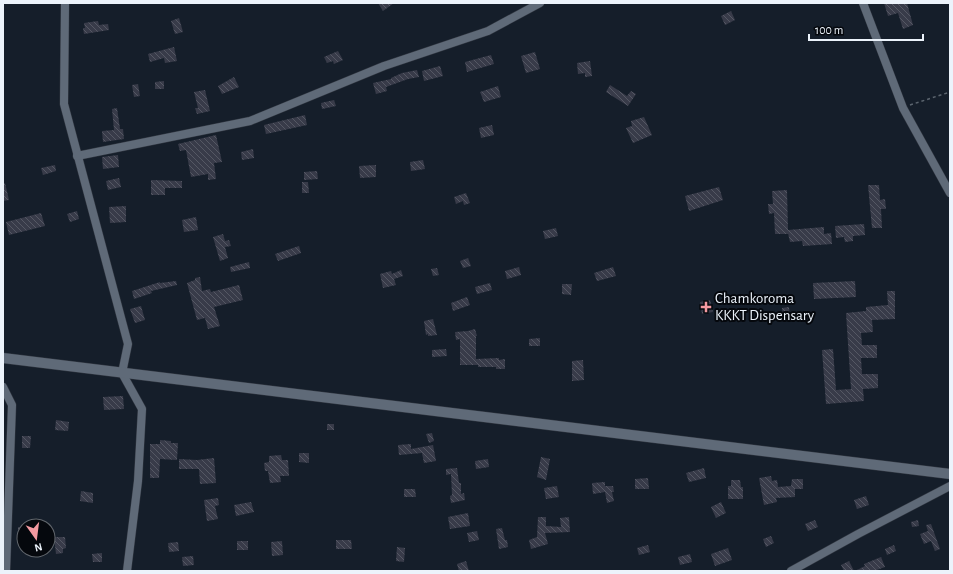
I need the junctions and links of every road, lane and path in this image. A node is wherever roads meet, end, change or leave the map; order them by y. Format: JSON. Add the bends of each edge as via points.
{"nodes":[{"id":1,"x":65,"y":3,"type":"edge"},
{"id":2,"x":540,"y":3,"type":"edge"},
{"id":3,"x":863,"y":3,"type":"edge"},
{"id":4,"x":950,"y":92,"type":"edge"},
{"id":5,"x":903,"y":108,"type":"junction"},
{"id":6,"x":77,"y":156,"type":"junction"},
{"id":7,"x":950,"y":193,"type":"edge"},
{"id":8,"x":3,"y":358,"type":"edge"},
{"id":9,"x":122,"y":373,"type":"junction"},
{"id":10,"x":3,"y":387,"type":"edge"},
{"id":11,"x":950,"y":474,"type":"edge"},
{"id":12,"x":950,"y":486,"type":"edge"},
{"id":13,"x":6,"y":571,"type":"edge"},
{"id":14,"x":127,"y":571,"type":"edge"},
{"id":15,"x":791,"y":571,"type":"edge"}],
"edges":[{"from":1,"to":6,"type":"street","via":[[64,104]]},
{"from":2,"to":6,"type":"street","via":[[488,31],[384,66],[250,121]]},
{"from":3,"to":5,"type":"street"},
{"from":4,"to":5,"type":"path"},
{"from":5,"to":7,"type":"street"},
{"from":6,"to":9,"type":"street","via":[[128,344]]},
{"from":8,"to":9,"type":"street"},
{"from":9,"to":11,"type":"street"},
{"from":9,"to":14,"type":"street","via":[[142,409],[138,481]]},
{"from":10,"to":13,"type":"street","via":[[12,405]]},
{"from":12,"to":15,"type":"street"}]}
